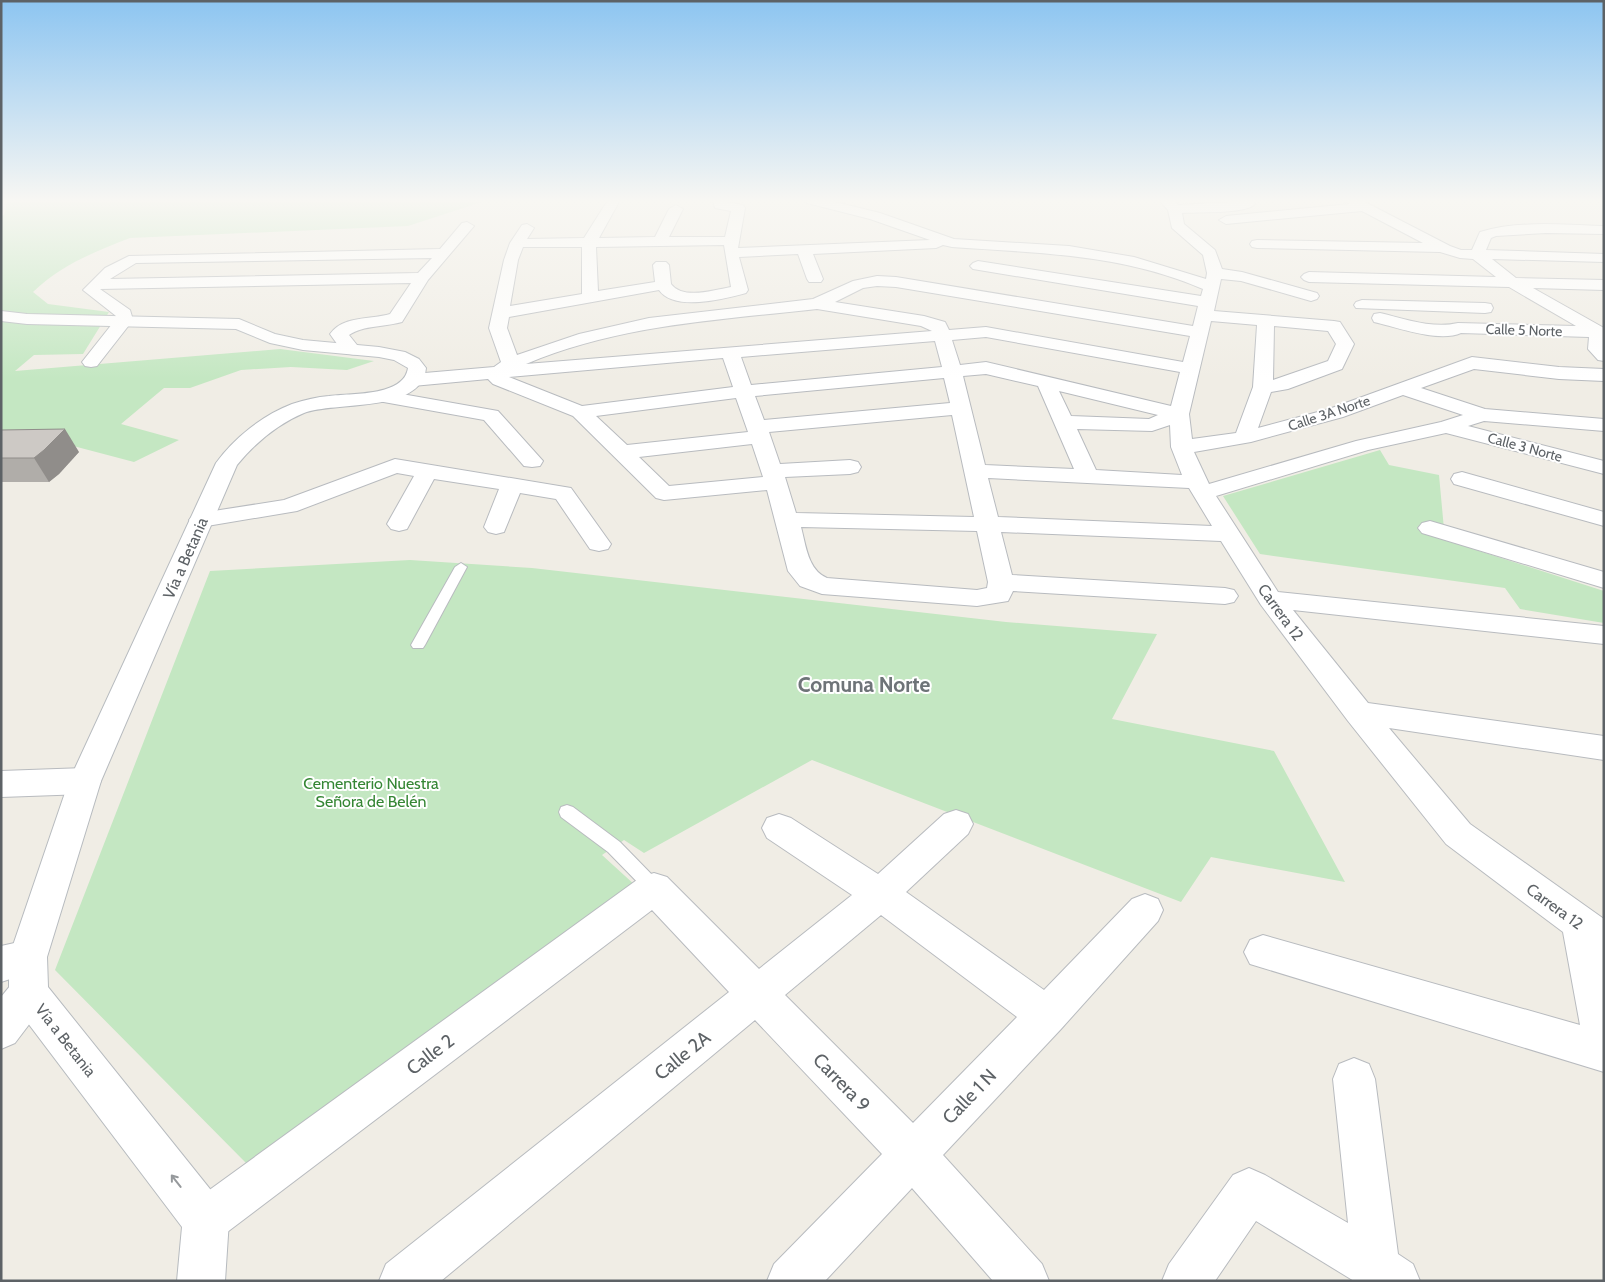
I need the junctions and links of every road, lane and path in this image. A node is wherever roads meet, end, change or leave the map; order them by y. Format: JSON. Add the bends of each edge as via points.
{"nodes":[{"id":1,"x":132,"y":260,"type":"edge"},
{"id":2,"x":305,"y":260,"type":"edge"},
{"id":3,"x":436,"y":260,"type":"edge"},
{"id":4,"x":511,"y":260,"type":"edge"},
{"id":5,"x":589,"y":260,"type":"edge"},
{"id":6,"x":734,"y":260,"type":"edge"},
{"id":7,"x":808,"y":260,"type":"edge"},
{"id":8,"x":1127,"y":260,"type":"edge"},
{"id":9,"x":1210,"y":260,"type":"edge"},
{"id":10,"x":1482,"y":260,"type":"edge"},
{"id":11,"x":661,"y":265,"type":"dead end"},
{"id":12,"x":1391,"y":265,"type":"dead end"},
{"id":13,"x":978,"y":266,"type":"dead end"},
{"id":14,"x":1309,"y":277,"type":"dead end"},
{"id":15,"x":422,"y":278,"type":"junction"},
{"id":16,"x":815,"y":279,"type":"dead end"},
{"id":17,"x":286,"y":280,"type":"junction"},
{"id":18,"x":1410,"y":280,"type":"junction"},
{"id":19,"x":1511,"y":282,"type":"junction"},
{"id":20,"x":96,"y":284,"type":"junction"},
{"id":21,"x":663,"y":285,"type":"junction"},
{"id":22,"x":1604,"y":285,"type":"edge"},
{"id":23,"x":273,"y":293,"type":"dead end"},
{"id":24,"x":1210,"y":294,"type":"junction"},
{"id":25,"x":1311,"y":296,"type":"dead end"},
{"id":26,"x":590,"y":297,"type":"junction"},
{"id":27,"x":817,"y":304,"type":"junction"},
{"id":28,"x":1362,"y":305,"type":"dead end"},
{"id":29,"x":1443,"y":307,"type":"junction"},
{"id":30,"x":1485,"y":308,"type":"dead end"},
{"id":31,"x":501,"y":313,"type":"junction"},
{"id":32,"x":1,"y":316,"type":"edge"},
{"id":33,"x":1380,"y":318,"type":"dead end"},
{"id":34,"x":125,"y":320,"type":"junction"},
{"id":35,"x":1266,"y":320,"type":"junction"},
{"id":36,"x":1452,"y":331,"type":"junction"},
{"id":37,"x":1601,"y":332,"type":"edge"},
{"id":38,"x":1201,"y":333,"type":"junction"},
{"id":39,"x":942,"y":334,"type":"junction"},
{"id":40,"x":352,"y":350,"type":"junction"},
{"id":41,"x":730,"y":352,"type":"junction"},
{"id":42,"x":1604,"y":356,"type":"edge"},
{"id":43,"x":91,"y":362,"type":"dead end"},
{"id":44,"x":1472,"y":363,"type":"junction"},
{"id":45,"x":504,"y":369,"type":"junction"},
{"id":46,"x":1192,"y":369,"type":"junction"},
{"id":47,"x":952,"y":370,"type":"junction"},
{"id":48,"x":1604,"y":375,"type":"edge"},
{"id":49,"x":413,"y":380,"type":"junction"},
{"id":50,"x":1046,"y":381,"type":"junction"},
{"id":51,"x":1263,"y":387,"type":"junction"},
{"id":52,"x":1402,"y":388,"type":"junction"},
{"id":53,"x":744,"y":391,"type":"junction"},
{"id":54,"x":385,"y":397,"type":"junction"},
{"id":55,"x":960,"y":408,"type":"junction"},
{"id":56,"x":580,"y":412,"type":"junction"},
{"id":57,"x":1179,"y":414,"type":"junction"},
{"id":58,"x":1483,"y":414,"type":"junction"},
{"id":59,"x":1064,"y":422,"type":"junction"},
{"id":60,"x":1604,"y":425,"type":"edge"},
{"id":61,"x":1446,"y":426,"type":"junction"},
{"id":62,"x":758,"y":432,"type":"junction"},
{"id":63,"x":1244,"y":438,"type":"junction"},
{"id":64,"x":1182,"y":447,"type":"junction"},
{"id":65,"x":623,"y":452,"type":"junction"},
{"id":66,"x":532,"y":461,"type":"dead end"},
{"id":67,"x":850,"y":467,"type":"dead end"},
{"id":68,"x":1604,"y":468,"type":"edge"},
{"id":69,"x":427,"y":471,"type":"junction"},
{"id":70,"x":976,"y":471,"type":"junction"},
{"id":71,"x":774,"y":476,"type":"junction"},
{"id":72,"x":1088,"y":476,"type":"junction"},
{"id":73,"x":1462,"y":479,"type":"dead end"},
{"id":74,"x":512,"y":485,"type":"junction"},
{"id":75,"x":1200,"y":487,"type":"junction"},
{"id":76,"x":1604,"y":518,"type":"edge"},
{"id":77,"x":201,"y":520,"type":"junction"},
{"id":78,"x":786,"y":520,"type":"junction"},
{"id":79,"x":399,"y":524,"type":"dead end"},
{"id":80,"x":986,"y":524,"type":"junction"},
{"id":81,"x":496,"y":527,"type":"dead end"},
{"id":82,"x":1430,"y":528,"type":"dead end"},
{"id":83,"x":1228,"y":534,"type":"junction"},
{"id":84,"x":599,"y":544,"type":"dead end"},
{"id":85,"x":462,"y":567,"type":"dead end"},
{"id":86,"x":1604,"y":580,"type":"edge"},
{"id":87,"x":1001,"y":582,"type":"junction"},
{"id":88,"x":1225,"y":596,"type":"dead end"},
{"id":89,"x":1270,"y":599,"type":"junction"},
{"id":90,"x":1604,"y":635,"type":"edge"},
{"id":91,"x":418,"y":645,"type":"dead end"},
{"id":92,"x":1359,"y":713,"type":"junction"},
{"id":93,"x":1604,"y":748,"type":"edge"},
{"id":94,"x":85,"y":781,"type":"junction"},
{"id":95,"x":1,"y":784,"type":"edge"},
{"id":96,"x":567,"y":812,"type":"dead end"},
{"id":97,"x":956,"y":824,"type":"dead end"},
{"id":98,"x":779,"y":828,"type":"dead end"},
{"id":99,"x":654,"y":888,"type":"junction"},
{"id":100,"x":880,"y":894,"type":"junction"},
{"id":101,"x":1145,"y":910,"type":"dead end"},
{"id":102,"x":1596,"y":932,"type":"edge"},
{"id":103,"x":1263,"y":952,"type":"dead end"},
{"id":104,"x":20,"y":971,"type":"edge"},
{"id":105,"x":756,"y":994,"type":"junction"},
{"id":106,"x":1047,"y":1015,"type":"junction"},
{"id":107,"x":1,"y":1029,"type":"edge"},
{"id":108,"x":1604,"y":1043,"type":"edge"},
{"id":109,"x":1604,"y":1052,"type":"edge"},
{"id":110,"x":1354,"y":1079,"type":"dead end"},
{"id":111,"x":913,"y":1155,"type":"junction"},
{"id":112,"x":206,"y":1220,"type":"junction"},
{"id":113,"x":1386,"y":1274,"type":"edge"},
{"id":114,"x":201,"y":1281,"type":"edge"},
{"id":115,"x":403,"y":1281,"type":"edge"},
{"id":116,"x":791,"y":1281,"type":"edge"},
{"id":117,"x":1025,"y":1281,"type":"edge"},
{"id":118,"x":1186,"y":1281,"type":"edge"}],
"edges":[{"from":1,"to":20,"type":"street","via":[[119,264]]},
{"from":2,"to":17,"type":"street"},
{"from":3,"to":15,"type":"street"},
{"from":4,"to":31,"type":"street"},
{"from":5,"to":26,"type":"street"},
{"from":6,"to":21,"type":"street","via":[[740,290],[682,298],[672,295]]},
{"from":7,"to":16,"type":"street"},
{"from":8,"to":24,"type":"street","via":[[1185,276]]},
{"from":9,"to":24,"type":"street"},
{"from":10,"to":19,"type":"street"},
{"from":11,"to":21,"type":"street"},
{"from":12,"to":18,"type":"street"},
{"from":13,"to":24,"type":"street"},
{"from":14,"to":18,"type":"street"},
{"from":15,"to":17,"type":"street"},
{"from":15,"to":40,"type":"street","via":[[396,318],[353,326],[339,334]]},
{"from":17,"to":20,"type":"street"},
{"from":17,"to":23,"type":"street"},
{"from":18,"to":19,"type":"street"},
{"from":18,"to":29,"type":"street"},
{"from":19,"to":22,"type":"street"},
{"from":19,"to":37,"type":"street"},
{"from":20,"to":34,"type":"street","via":[[92,290],[124,314]]},
{"from":21,"to":26,"type":"street"},
{"from":24,"to":25,"type":"street","via":[[1242,277]]},
{"from":24,"to":35,"type":"street"},
{"from":24,"to":38,"type":"street","name":"Carrera 12"},
{"from":26,"to":31,"type":"street"},
{"from":27,"to":38,"type":"street","via":[[859,284],[896,282]]},
{"from":27,"to":39,"type":"street","via":[[934,323]]},
{"from":27,"to":45,"type":"street","via":[[649,323],[585,338],[535,354]]},
{"from":28,"to":29,"type":"street"},
{"from":29,"to":30,"type":"street"},
{"from":31,"to":45,"type":"street","via":[[498,328]]},
{"from":32,"to":34,"type":"street"},
{"from":33,"to":36,"type":"street","name":"Calle 5 Norte","via":[[1419,328]]},
{"from":34,"to":40,"type":"street","via":[[239,324],[281,341]]},
{"from":34,"to":43,"type":"street"},
{"from":35,"to":51,"type":"street"},
{"from":35,"to":51,"type":"street","via":[[1334,326],[1345,344],[1335,365],[1282,385]]},
{"from":36,"to":37,"type":"street","name":"Calle 5 Norte","via":[[1458,328]]},
{"from":36,"to":44,"type":"street"},
{"from":37,"to":42,"type":"street","via":[[1597,349]]},
{"from":38,"to":46,"type":"street","name":"Carrera 12"},
{"from":39,"to":41,"type":"street"},
{"from":39,"to":46,"type":"street","via":[[986,332]]},
{"from":39,"to":47,"type":"street"},
{"from":40,"to":49,"type":"street","via":[[406,359],[417,368]]},
{"from":41,"to":45,"type":"street"},
{"from":41,"to":53,"type":"street"},
{"from":44,"to":48,"type":"street"},
{"from":44,"to":52,"type":"street","name":"Calle 3A Norte"},
{"from":45,"to":49,"type":"street"},
{"from":45,"to":56,"type":"street","via":[[496,377],[500,380]]},
{"from":46,"to":57,"type":"street","name":"Carrera 12"},
{"from":47,"to":50,"type":"street","via":[[986,368]]},
{"from":47,"to":53,"type":"street"},
{"from":47,"to":55,"type":"street"},
{"from":49,"to":54,"type":"street","name":"Vía a Betania","via":[[402,390]]},
{"from":50,"to":57,"type":"street"},
{"from":50,"to":59,"type":"street"},
{"from":51,"to":63,"type":"street"},
{"from":52,"to":58,"type":"street"},
{"from":52,"to":63,"type":"street","name":"Calle 3A Norte","via":[[1336,413]]},
{"from":53,"to":56,"type":"street"},
{"from":53,"to":62,"type":"street"},
{"from":54,"to":66,"type":"street","via":[[491,415]]},
{"from":54,"to":77,"type":"street","name":"Vía a Betania","via":[[319,403],[284,415],[237,451],[227,464]]},
{"from":55,"to":62,"type":"street"},
{"from":55,"to":70,"type":"street"},
{"from":56,"to":65,"type":"street"},
{"from":57,"to":59,"type":"street","via":[[1152,425]]},
{"from":57,"to":64,"type":"street","name":"Carrera 12"},
{"from":58,"to":60,"type":"street"},
{"from":58,"to":61,"type":"street"},
{"from":59,"to":72,"type":"street"},
{"from":61,"to":68,"type":"street","name":"Calle 3 Norte"},
{"from":61,"to":75,"type":"street"},
{"from":62,"to":65,"type":"street"},
{"from":62,"to":71,"type":"street"},
{"from":63,"to":64,"type":"street","name":"Calle 3A Norte"},
{"from":64,"to":75,"type":"street","name":"Carrera 12"},
{"from":65,"to":71,"type":"street","via":[[664,493]]},
{"from":67,"to":71,"type":"street"},
{"from":69,"to":74,"type":"street"},
{"from":69,"to":77,"type":"street","via":[[395,466],[289,506]]},
{"from":69,"to":79,"type":"street"},
{"from":70,"to":72,"type":"street"},
{"from":70,"to":80,"type":"street"},
{"from":71,"to":78,"type":"street"},
{"from":72,"to":75,"type":"street"},
{"from":73,"to":76,"type":"street"},
{"from":74,"to":81,"type":"street"},
{"from":74,"to":84,"type":"street","via":[[563,493]]},
{"from":75,"to":83,"type":"street","name":"Carrera 12"},
{"from":77,"to":94,"type":"street","name":"Vía a Betania"},
{"from":78,"to":80,"type":"street"},
{"from":78,"to":87,"type":"street","via":[[801,571],[809,580],[822,586],[977,598],[999,595]]},
{"from":80,"to":83,"type":"street"},
{"from":80,"to":87,"type":"street"},
{"from":82,"to":86,"type":"street"},
{"from":83,"to":89,"type":"street","name":"Carrera 12"},
{"from":85,"to":91,"type":"lane"},
{"from":87,"to":88,"type":"street"},
{"from":89,"to":90,"type":"street"},
{"from":89,"to":92,"type":"street","name":"Carrera 12"},
{"from":92,"to":93,"type":"street"},
{"from":92,"to":102,"type":"street","name":"Carrera 12","via":[[1458,834]]},
{"from":94,"to":95,"type":"street"},
{"from":94,"to":104,"type":"street","name":"Vía a Betania"},
{"from":96,"to":99,"type":"lane","via":[[614,847]]},
{"from":97,"to":100,"type":"street","name":"Calle 2A"},
{"from":98,"to":100,"type":"street"},
{"from":99,"to":105,"type":"street","name":"Carrera 9"},
{"from":99,"to":112,"type":"street","name":"Calle 2"},
{"from":100,"to":105,"type":"street","name":"Calle 2A"},
{"from":100,"to":106,"type":"street"},
{"from":101,"to":106,"type":"street","name":"Calle 1 N"},
{"from":102,"to":108,"type":"street"},
{"from":103,"to":109,"type":"street"},
{"from":104,"to":107,"type":"street"},
{"from":112,"to":104,"type":"street","name":"Vía a Betania","one_way":true},
{"from":105,"to":111,"type":"street","name":"Carrera 9"},
{"from":105,"to":115,"type":"street","name":"Calle 2A"},
{"from":106,"to":111,"type":"street","name":"Calle 1 N"},
{"from":110,"to":113,"type":"street"},
{"from":111,"to":116,"type":"street","name":"Calle 1 N"},
{"from":111,"to":117,"type":"street","name":"Carrera 9"},
{"from":112,"to":114,"type":"street"},
{"from":113,"to":118,"type":"street","via":[[1249,1190]]}]}
